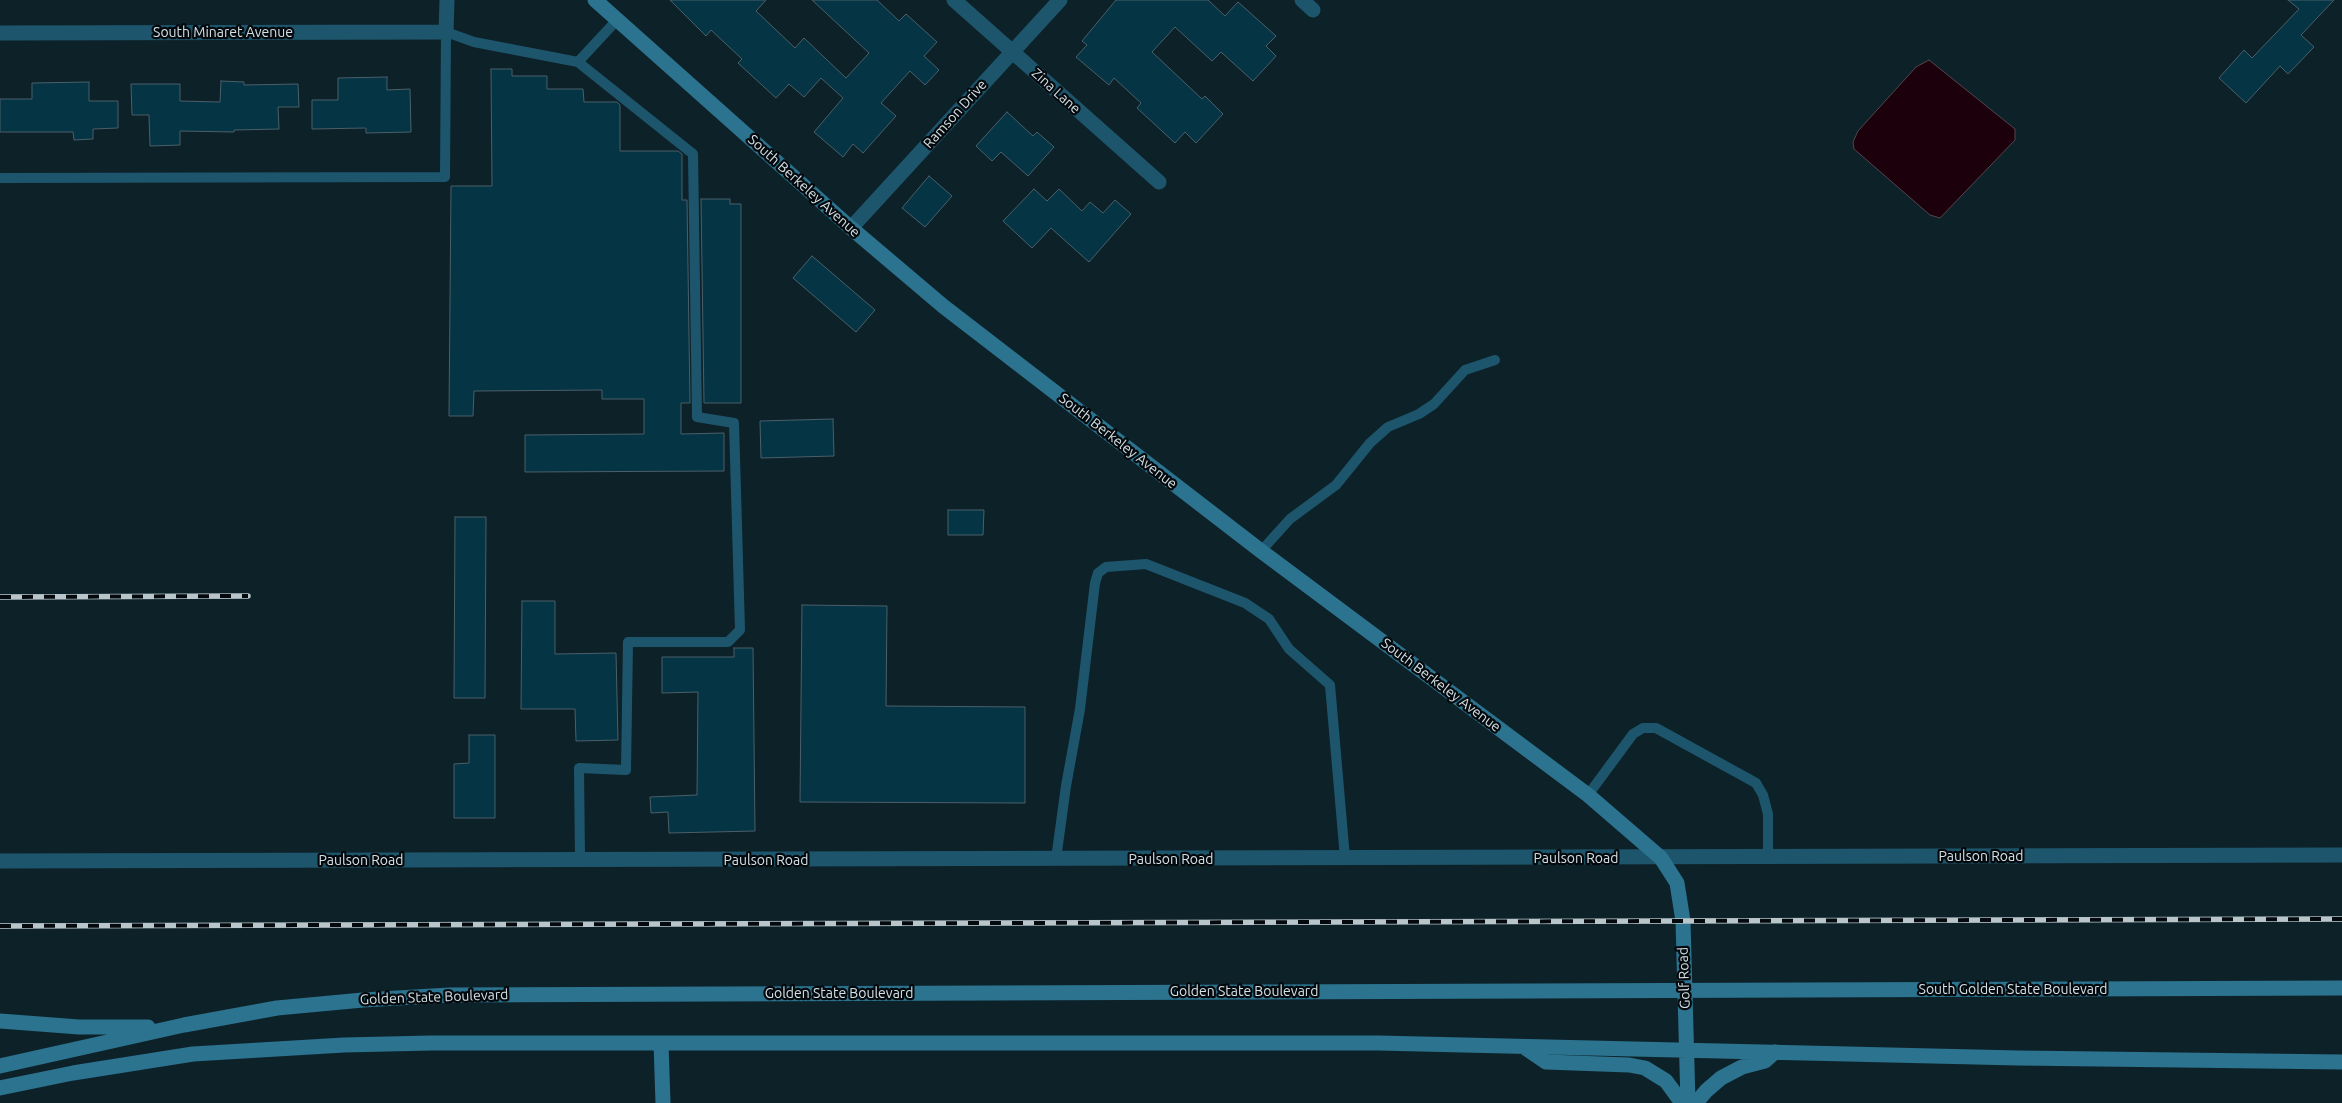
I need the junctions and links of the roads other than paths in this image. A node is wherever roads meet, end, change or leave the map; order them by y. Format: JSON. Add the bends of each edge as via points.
{"nodes":[{"id":1,"x":447,"y":0,"type":"edge"},
{"id":2,"x":595,"y":0,"type":"edge"},
{"id":3,"x":954,"y":0,"type":"edge"},
{"id":4,"x":1060,"y":0,"type":"edge"},
{"id":5,"x":618,"y":20,"type":"junction"},
{"id":6,"x":446,"y":32,"type":"junction"},
{"id":7,"x":0,"y":33,"type":"edge"},
{"id":8,"x":1012,"y":52,"type":"junction"},
{"id":9,"x":578,"y":62,"type":"junction"},
{"id":10,"x":0,"y":178,"type":"edge"},
{"id":11,"x":1158,"y":182,"type":"dead end"},
{"id":12,"x":851,"y":228,"type":"junction"},
{"id":13,"x":1495,"y":360,"type":"dead end"},
{"id":14,"x":1261,"y":551,"type":"junction"},
{"id":15,"x":1588,"y":795,"type":"junction"},
{"id":16,"x":2342,"y":855,"type":"edge"},
{"id":17,"x":1768,"y":857,"type":"junction"},
{"id":18,"x":1345,"y":858,"type":"junction"},
{"id":19,"x":1662,"y":858,"type":"junction"},
{"id":20,"x":1056,"y":859,"type":"junction"},
{"id":21,"x":580,"y":860,"type":"junction"},
{"id":22,"x":0,"y":861,"type":"edge"},
{"id":23,"x":2342,"y":988,"type":"edge"},
{"id":24,"x":1684,"y":990,"type":"junction"},
{"id":25,"x":0,"y":1021,"type":"edge"},
{"id":26,"x":184,"y":1025,"type":"junction"},
{"id":27,"x":662,"y":1043,"type":"junction"},
{"id":28,"x":1524,"y":1046,"type":"junction"},
{"id":29,"x":1686,"y":1050,"type":"junction"},
{"id":30,"x":1775,"y":1052,"type":"junction"},
{"id":31,"x":2342,"y":1062,"type":"edge"},
{"id":32,"x":0,"y":1066,"type":"edge"},
{"id":33,"x":0,"y":1088,"type":"edge"},
{"id":34,"x":663,"y":1103,"type":"edge"},
{"id":35,"x":1682,"y":1103,"type":"edge"},
{"id":36,"x":1688,"y":1103,"type":"edge"},
{"id":37,"x":1696,"y":1103,"type":"edge"}],
"edges":[{"from":1,"to":6,"type":"street"},
{"from":2,"to":5,"type":"main road","name":"South Berkeley Avenue"},
{"from":3,"to":8,"type":"street","name":"Zina Lane"},
{"from":4,"to":8,"type":"street","name":"Ramson Drive"},
{"from":5,"to":9,"type":"lane"},
{"from":5,"to":12,"type":"main road","name":"South Berkeley Avenue"},
{"from":6,"to":7,"type":"street","name":"South Minaret Avenue"},
{"from":6,"to":9,"type":"lane","via":[[474,42]]},
{"from":6,"to":10,"type":"lane","via":[[445,177]]},
{"from":8,"to":11,"type":"street","name":"Zina Lane"},
{"from":8,"to":12,"type":"street","name":"Ramson Drive"},
{"from":9,"to":21,"type":"lane","via":[[693,154],[697,417],[734,423],[740,630],[728,642],[628,642],[626,770],[579,768]]},
{"from":12,"to":14,"type":"main road","name":"South Berkeley Avenue","via":[[943,306]]},
{"from":13,"to":14,"type":"lane","via":[[1465,370],[1434,404],[1388,427],[1370,443],[1336,485],[1290,519]]},
{"from":14,"to":15,"type":"main road","name":"South Berkeley Avenue"},
{"from":15,"to":17,"type":"lane","via":[[1633,734],[1643,728],[1656,728],[1756,783],[1768,814]]},
{"from":15,"to":19,"type":"main road","name":"South Berkeley Avenue"},
{"from":16,"to":17,"type":"street","name":"Paulson Road"},
{"from":17,"to":19,"type":"street","name":"Paulson Road"},
{"from":18,"to":19,"type":"street","name":"Paulson Road"},
{"from":18,"to":20,"type":"street","name":"Paulson Road"},
{"from":18,"to":20,"type":"lane","via":[[1330,684],[1289,649],[1269,619],[1253,608],[1146,564],[1106,567],[1098,573],[1094,583],[1080,709]]},
{"from":19,"to":24,"type":"main road","name":"Golf Road","via":[[1674,875],[1679,893]]},
{"from":20,"to":21,"type":"street","name":"Paulson Road"},
{"from":21,"to":22,"type":"street","name":"Paulson Road"},
{"from":23,"to":24,"type":"main road","name":"South Golden State Boulevard"},
{"from":24,"to":26,"type":"main road","name":"Golden State Boulevard","via":[[487,994],[316,1004]]},
{"from":24,"to":29,"type":"main road","name":"Golf Road"},
{"from":25,"to":26,"type":"main road","via":[[79,1027]]},
{"from":26,"to":32,"type":"main road","name":"Golden State Boulevard"},
{"from":27,"to":28,"type":"main road"},
{"from":27,"to":33,"type":"main road","via":[[344,1044],[242,1050],[130,1063]]},
{"from":27,"to":34,"type":"main road"},
{"from":28,"to":29,"type":"main road"},
{"from":28,"to":35,"type":"main road","via":[[1546,1062],[1645,1068],[1666,1081]]},
{"from":29,"to":30,"type":"main road"},
{"from":29,"to":36,"type":"main road","name":"Golf Road"},
{"from":30,"to":31,"type":"main road"},
{"from":30,"to":37,"type":"main road","via":[[1765,1061],[1742,1067],[1721,1078]]}]}
